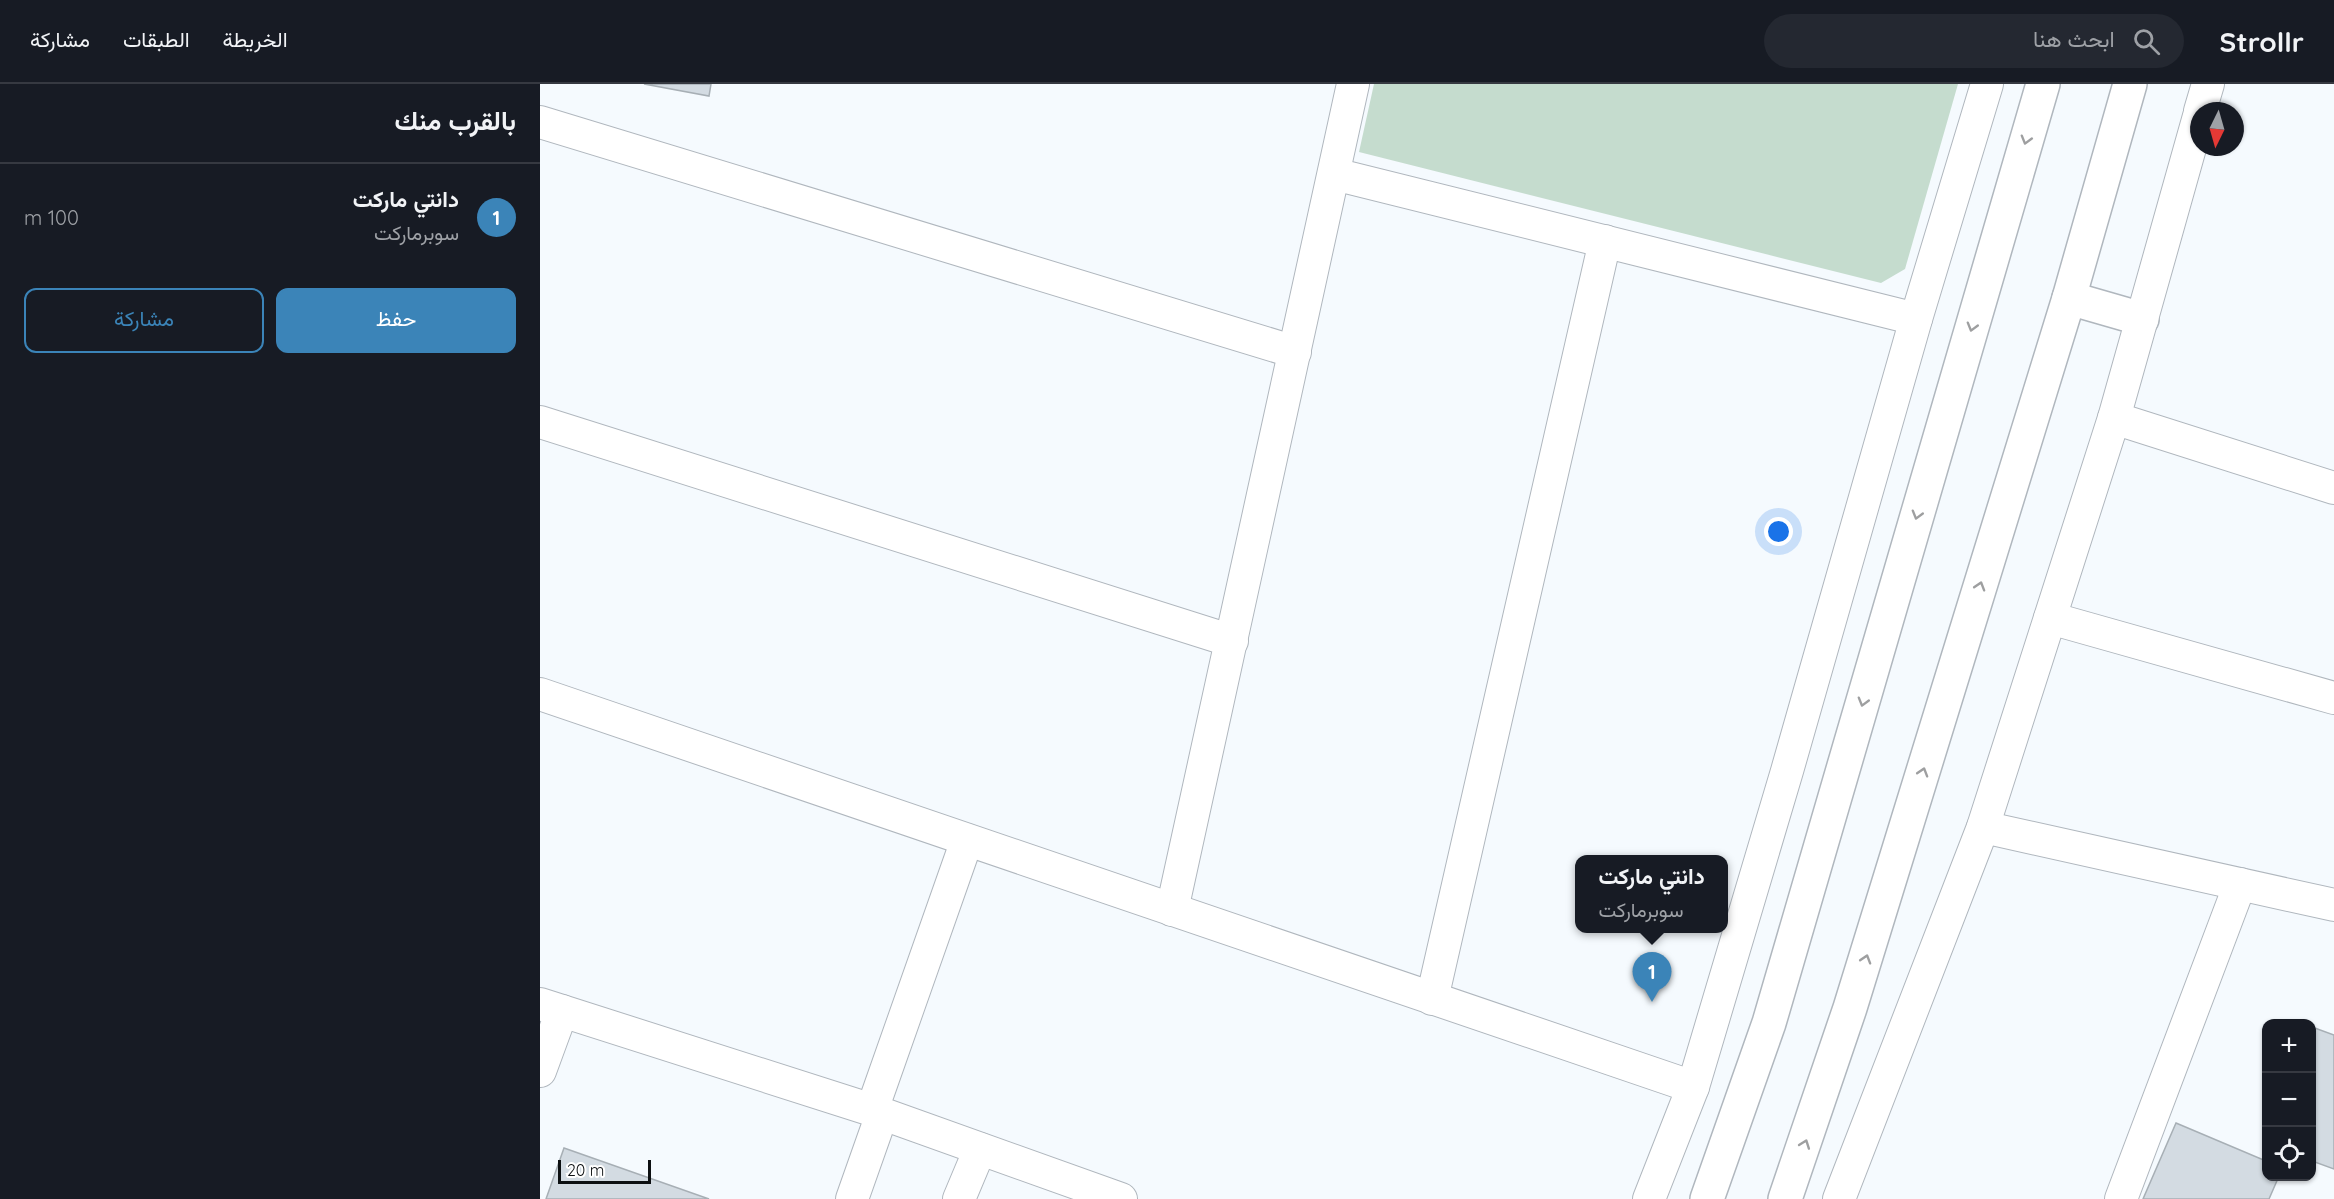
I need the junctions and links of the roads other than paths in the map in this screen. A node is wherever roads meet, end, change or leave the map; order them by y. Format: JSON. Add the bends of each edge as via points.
{"nodes":[{"id":1,"x":1353,"y":84,"type":"edge"},
{"id":2,"x":1987,"y":84,"type":"edge"},
{"id":3,"x":2043,"y":84,"type":"edge"},
{"id":4,"x":2130,"y":84,"type":"edge"},
{"id":5,"x":2208,"y":84,"type":"edge"},
{"id":6,"x":2203,"y":102,"type":"edge"},
{"id":7,"x":540,"y":122,"type":"edge"},
{"id":8,"x":2190,"y":148,"type":"edge"},
{"id":9,"x":1334,"y":174,"type":"junction"},
{"id":10,"x":1605,"y":241,"type":"junction"},
{"id":11,"x":2068,"y":298,"type":"junction"},
{"id":12,"x":1916,"y":319,"type":"junction"},
{"id":13,"x":2142,"y":319,"type":"junction"},
{"id":14,"x":1295,"y":352,"type":"junction"},
{"id":15,"x":2114,"y":418,"type":"junction"},
{"id":16,"x":540,"y":422,"type":"edge"},
{"id":17,"x":2334,"y":488,"type":"edge"},
{"id":18,"x":2050,"y":618,"type":"junction"},
{"id":19,"x":1232,"y":641,"type":"junction"},
{"id":20,"x":540,"y":694,"type":"edge"},
{"id":21,"x":2334,"y":698,"type":"edge"},
{"id":22,"x":1983,"y":827,"type":"junction"},
{"id":23,"x":967,"y":840,"type":"junction"},
{"id":24,"x":2240,"y":884,"type":"junction"},
{"id":25,"x":2334,"y":905,"type":"edge"},
{"id":26,"x":1172,"y":910,"type":"junction"},
{"id":27,"x":1432,"y":999,"type":"junction"},
{"id":28,"x":551,"y":1007,"type":"edge"},
{"id":29,"x":540,"y":1071,"type":"edge"},
{"id":30,"x":1693,"y":1088,"type":"junction"},
{"id":31,"x":877,"y":1112,"type":"junction"},
{"id":32,"x":980,"y":1149,"type":"junction"},
{"id":33,"x":852,"y":1199,"type":"edge"},
{"id":34,"x":959,"y":1199,"type":"edge"},
{"id":35,"x":1121,"y":1199,"type":"edge"},
{"id":36,"x":1649,"y":1199,"type":"edge"},
{"id":37,"x":1707,"y":1199,"type":"edge"},
{"id":38,"x":1785,"y":1199,"type":"edge"},
{"id":39,"x":1839,"y":1199,"type":"edge"},
{"id":40,"x":2121,"y":1199,"type":"edge"}],
"edges":[{"from":1,"to":9,"type":"street"},
{"from":2,"to":12,"type":"street"},
{"from":3,"to":37,"type":"main road","one_way":true,"via":[[1769,1023]]},
{"from":4,"to":11,"type":"main road"},
{"from":5,"to":6,"type":"street"},
{"from":7,"to":14,"type":"street"},
{"from":8,"to":13,"type":"street"},
{"from":9,"to":10,"type":"street"},
{"from":9,"to":14,"type":"street"},
{"from":10,"to":12,"type":"street"},
{"from":10,"to":27,"type":"street"},
{"from":11,"to":13,"type":"main road"},
{"from":38,"to":11,"type":"main road","one_way":true,"via":[[1850,1008]]},
{"from":12,"to":30,"type":"street"},
{"from":13,"to":15,"type":"street"},
{"from":14,"to":19,"type":"street"},
{"from":15,"to":17,"type":"street"},
{"from":15,"to":18,"type":"street"},
{"from":16,"to":19,"type":"street"},
{"from":18,"to":21,"type":"street"},
{"from":18,"to":22,"type":"street"},
{"from":19,"to":26,"type":"street"},
{"from":20,"to":23,"type":"street"},
{"from":22,"to":24,"type":"street"},
{"from":22,"to":39,"type":"street"},
{"from":23,"to":26,"type":"street"},
{"from":23,"to":31,"type":"street"},
{"from":24,"to":25,"type":"street"},
{"from":24,"to":40,"type":"street"},
{"from":26,"to":27,"type":"street"},
{"from":27,"to":30,"type":"street"},
{"from":28,"to":29,"type":"street"},
{"from":28,"to":31,"type":"street"},
{"from":30,"to":36,"type":"street"},
{"from":31,"to":32,"type":"street"},
{"from":31,"to":33,"type":"street"},
{"from":32,"to":34,"type":"street"},
{"from":32,"to":35,"type":"street"}]}
